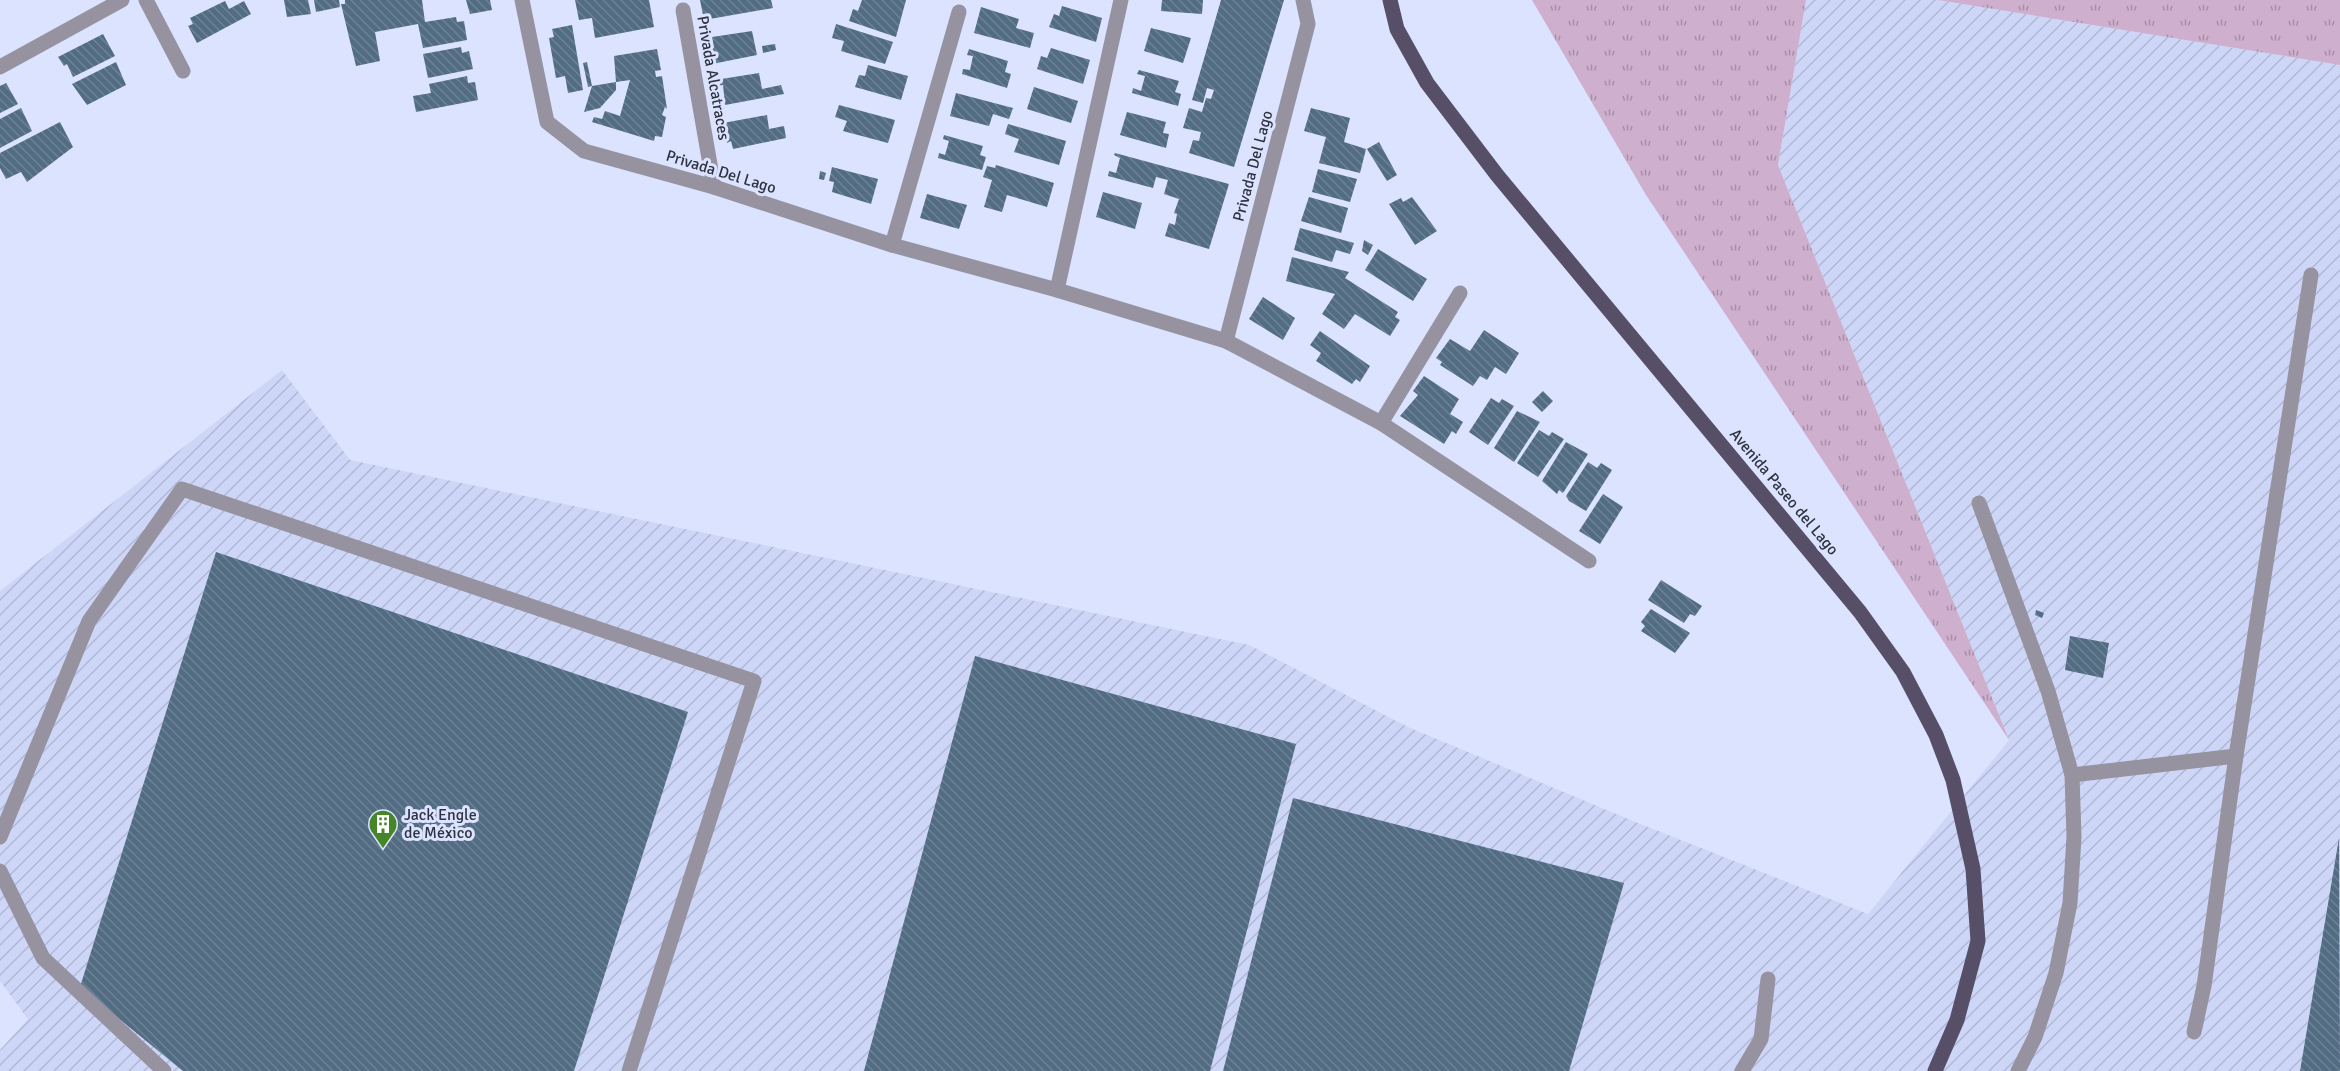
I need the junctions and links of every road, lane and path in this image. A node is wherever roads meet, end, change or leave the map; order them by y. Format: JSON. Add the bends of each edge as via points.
{"nodes":[{"id":1,"x":122,"y":0,"type":"edge"},
{"id":2,"x":146,"y":0,"type":"edge"},
{"id":3,"x":522,"y":0,"type":"edge"},
{"id":4,"x":1121,"y":0,"type":"edge"},
{"id":5,"x":1303,"y":0,"type":"edge"},
{"id":6,"x":1390,"y":0,"type":"edge"},
{"id":7,"x":683,"y":10,"type":"dead end"},
{"id":8,"x":959,"y":12,"type":"dead end"},
{"id":9,"x":0,"y":67,"type":"edge"},
{"id":10,"x":183,"y":71,"type":"dead end"},
{"id":11,"x":714,"y":187,"type":"junction"},
{"id":12,"x":892,"y":245,"type":"junction"},
{"id":13,"x":2311,"y":275,"type":"dead end"},
{"id":14,"x":1058,"y":290,"type":"junction"},
{"id":15,"x":1460,"y":293,"type":"dead end"},
{"id":16,"x":1226,"y":341,"type":"junction"},
{"id":17,"x":1381,"y":423,"type":"junction"},
{"id":18,"x":1979,"y":503,"type":"dead end"},
{"id":19,"x":1589,"y":561,"type":"dead end"},
{"id":20,"x":2236,"y":756,"type":"junction"},
{"id":21,"x":2072,"y":775,"type":"junction"},
{"id":22,"x":0,"y":837,"type":"edge"},
{"id":23,"x":0,"y":871,"type":"edge"},
{"id":24,"x":1768,"y":980,"type":"dead end"},
{"id":25,"x":2194,"y":1032,"type":"dead end"},
{"id":26,"x":164,"y":1071,"type":"edge"},
{"id":27,"x":629,"y":1071,"type":"edge"},
{"id":28,"x":1742,"y":1071,"type":"edge"},
{"id":29,"x":1935,"y":1071,"type":"edge"},
{"id":30,"x":2018,"y":1071,"type":"edge"}],
"edges":[{"from":1,"to":9,"type":"street"},
{"from":2,"to":10,"type":"street"},
{"from":3,"to":11,"type":"street","name":"Privada Del Lago","via":[[547,122],[584,151]]},
{"from":4,"to":14,"type":"street"},
{"from":5,"to":16,"type":"street","name":"Privada Del Lago","via":[[1308,24]]},
{"from":6,"to":29,"type":"main road","name":"Avenida Paseo del Lago","via":[[1397,29],[1427,83],[1497,175],[1860,612],[1903,672],[1953,780],[1973,868],[1978,941],[1957,1020]]},
{"from":7,"to":11,"type":"street","name":"Privada Alcatraces"},
{"from":8,"to":12,"type":"street"},
{"from":11,"to":12,"type":"street","name":"Privada Del Lago"},
{"from":12,"to":14,"type":"street","name":"Privada Del Lago"},
{"from":13,"to":20,"type":"street"},
{"from":14,"to":16,"type":"street","name":"Privada Del Lago"},
{"from":15,"to":17,"type":"street"},
{"from":16,"to":17,"type":"street","name":"Privada Del Lago"},
{"from":17,"to":19,"type":"street","name":"Privada Del Lago"},
{"from":18,"to":21,"type":"street","via":[[2048,691]]},
{"from":20,"to":21,"type":"street"},
{"from":20,"to":25,"type":"street"},
{"from":21,"to":30,"type":"street","via":[[2070,903],[2056,973]]},
{"from":22,"to":27,"type":"street","via":[[88,621],[182,489],[754,681]]},
{"from":23,"to":26,"type":"street","via":[[44,958]]},
{"from":24,"to":28,"type":"street","via":[[1761,1039]]}]}
